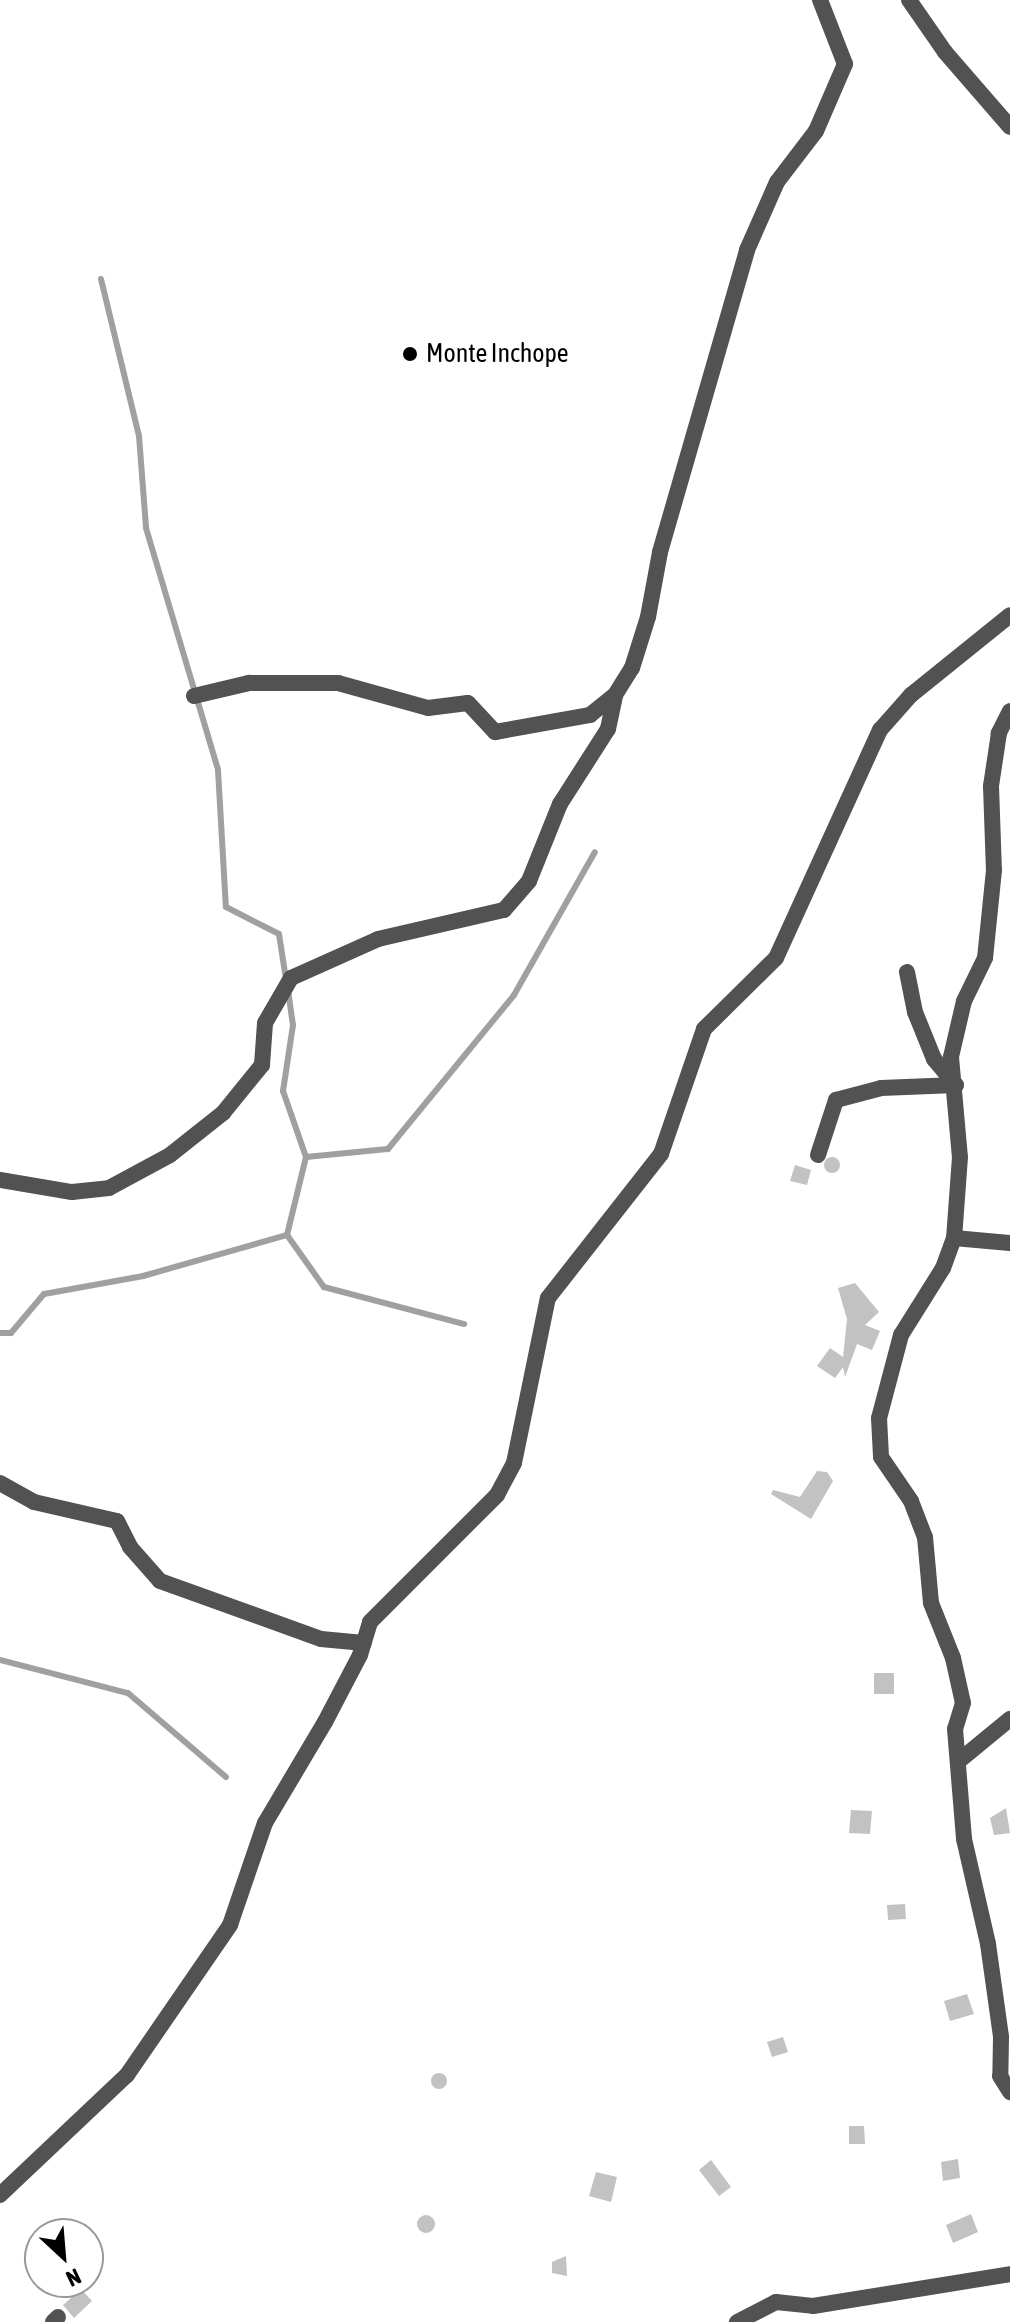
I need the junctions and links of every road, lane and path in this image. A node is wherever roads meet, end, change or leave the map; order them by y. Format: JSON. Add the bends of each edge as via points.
{"nodes":[{"id":1,"x":820,"y":0,"type":"edge"},
{"id":2,"x":909,"y":0,"type":"edge"},
{"id":3,"x":1010,"y":127,"type":"edge"},
{"id":4,"x":1010,"y":615,"type":"edge"},
{"id":5,"x":615,"y":695,"type":"junction"},
{"id":6,"x":194,"y":696,"type":"dead end"},
{"id":7,"x":1010,"y":711,"type":"edge"},
{"id":8,"x":907,"y":972,"type":"dead end"},
{"id":9,"x":956,"y":1085,"type":"junction"},
{"id":10,"x":818,"y":1155,"type":"dead end"},
{"id":11,"x":0,"y":1180,"type":"edge"},
{"id":12,"x":954,"y":1238,"type":"junction"},
{"id":13,"x":1010,"y":1243,"type":"edge"},
{"id":14,"x":0,"y":1483,"type":"edge"},
{"id":15,"x":364,"y":1643,"type":"junction"},
{"id":16,"x":1010,"y":1719,"type":"edge"},
{"id":17,"x":960,"y":1760,"type":"junction"},
{"id":18,"x":1010,"y":2092,"type":"edge"},
{"id":19,"x":0,"y":2195,"type":"edge"},
{"id":20,"x":1010,"y":2274,"type":"edge"},
{"id":21,"x":737,"y":2322,"type":"edge"}],
"edges":[{"from":1,"to":5,"type":"street","via":[[845,64],[816,131],[777,182],[747,251],[660,552],[648,617],[632,668]]},
{"from":2,"to":3,"type":"street","via":[[945,52]]},
{"from":4,"to":15,"type":"street","via":[[911,695],[880,730],[776,958],[704,1029],[661,1154],[548,1298],[514,1463],[497,1495],[409,1577],[370,1622]]},
{"from":5,"to":6,"type":"street","via":[[590,715],[495,732],[468,703],[428,708],[338,683],[249,683]]},
{"from":5,"to":11,"type":"street","via":[[608,729],[560,804],[529,881],[504,910],[378,939],[291,978],[265,1023],[262,1065],[223,1113],[170,1155],[109,1188],[72,1192]]},
{"from":7,"to":9,"type":"street","via":[[999,733],[991,786],[994,870],[985,958],[964,1001],[951,1057]]},
{"from":8,"to":9,"type":"street","via":[[915,1012],[934,1059]]},
{"from":9,"to":10,"type":"street","via":[[881,1088],[836,1100]]},
{"from":9,"to":12,"type":"street","via":[[960,1157]]},
{"from":12,"to":13,"type":"street"},
{"from":12,"to":17,"type":"street","via":[[943,1268],[901,1335],[879,1418],[881,1457],[911,1501],[925,1537],[931,1603],[953,1658],[963,1703],[955,1729]]},
{"from":14,"to":15,"type":"street","via":[[34,1502],[117,1521],[130,1547],[160,1581],[321,1639]]},
{"from":15,"to":19,"type":"street","via":[[265,1823],[230,1925],[127,2075]]},
{"from":16,"to":17,"type":"street"},
{"from":17,"to":18,"type":"street","via":[[964,1839],[988,1944],[1001,2037],[1000,2076]]},
{"from":20,"to":21,"type":"street","via":[[813,2306],[776,2302]]}]}
